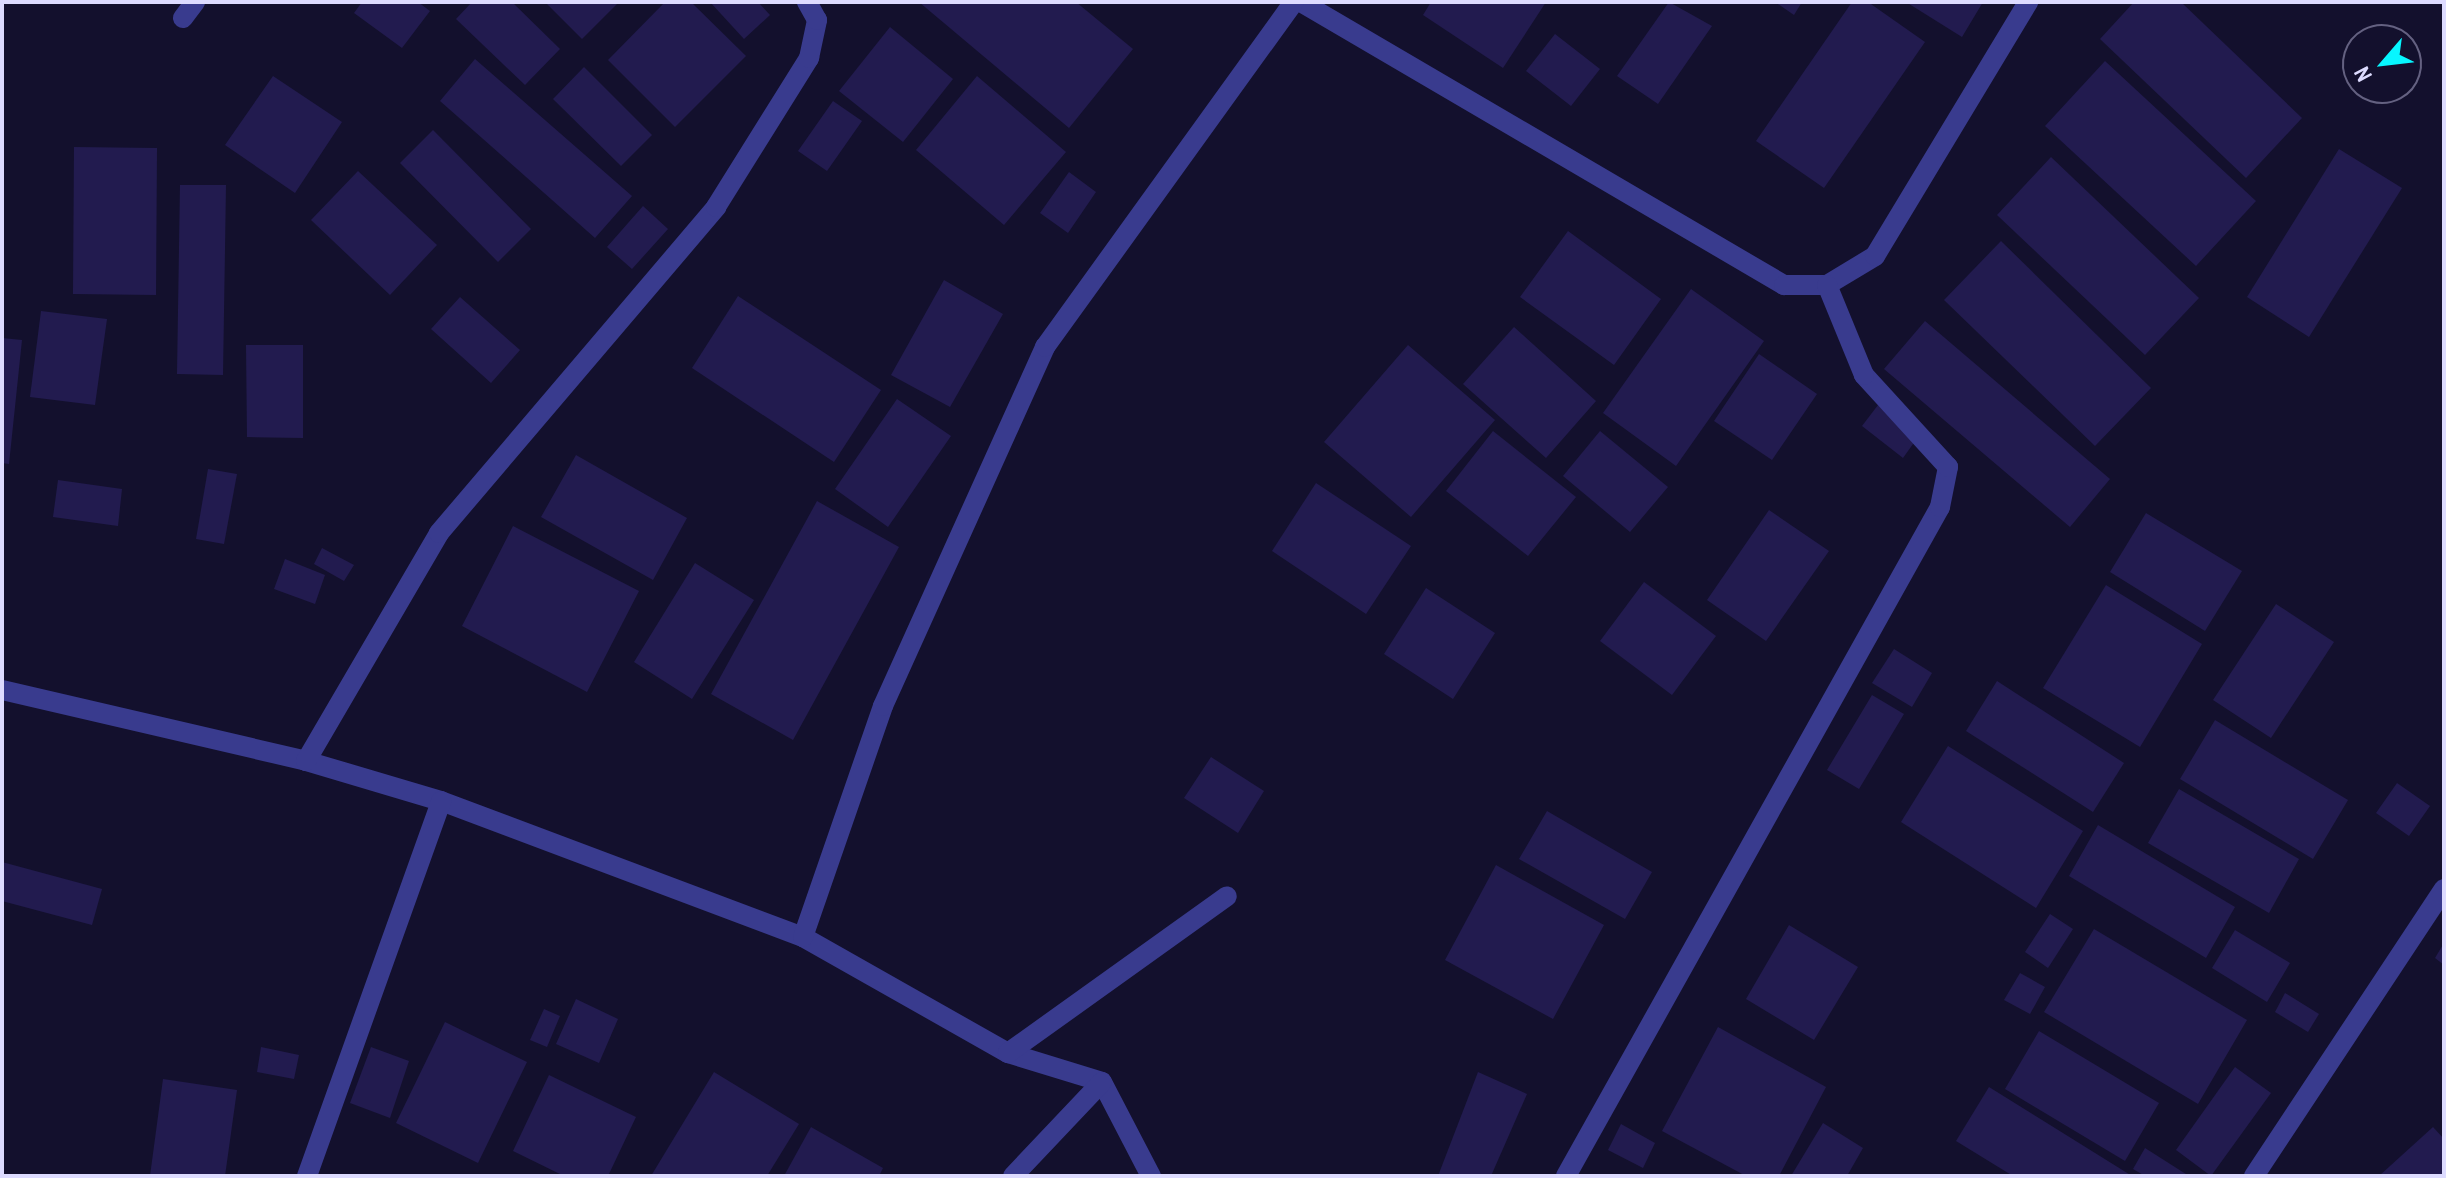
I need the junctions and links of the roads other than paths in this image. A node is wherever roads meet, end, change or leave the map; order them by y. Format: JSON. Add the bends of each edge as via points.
{"nodes":[{"id":1,"x":807,"y":2,"type":"edge"},
{"id":2,"x":1294,"y":2,"type":"edge"},
{"id":3,"x":1301,"y":2,"type":"edge"},
{"id":4,"x":2028,"y":2,"type":"edge"},
{"id":5,"x":1827,"y":285,"type":"junction"},
{"id":6,"x":2,"y":690,"type":"edge"},
{"id":7,"x":306,"y":761,"type":"junction"},
{"id":8,"x":441,"y":801,"type":"junction"},
{"id":9,"x":2444,"y":889,"type":"edge"},
{"id":10,"x":1227,"y":896,"type":"dead end"},
{"id":11,"x":803,"y":937,"type":"junction"},
{"id":12,"x":1008,"y":1053,"type":"junction"},
{"id":13,"x":1102,"y":1082,"type":"junction"},
{"id":14,"x":2257,"y":1174,"type":"edge"},
{"id":15,"x":307,"y":1176,"type":"edge"},
{"id":16,"x":1013,"y":1176,"type":"edge"},
{"id":17,"x":1151,"y":1176,"type":"edge"},
{"id":18,"x":1566,"y":1176,"type":"edge"}],
"edges":[{"from":1,"to":7,"type":"street","via":[[817,20],[809,58],[716,207],[439,533]]},
{"from":2,"to":11,"type":"street","via":[[1045,347],[883,706]]},
{"from":3,"to":5,"type":"street","via":[[1784,285]]},
{"from":4,"to":5,"type":"street","via":[[1875,256]]},
{"from":5,"to":18,"type":"street","via":[[1864,375],[1948,467],[1940,507]]},
{"from":6,"to":7,"type":"street"},
{"from":7,"to":8,"type":"street"},
{"from":8,"to":11,"type":"street"},
{"from":8,"to":15,"type":"street"},
{"from":9,"to":14,"type":"street"},
{"from":10,"to":12,"type":"street"},
{"from":11,"to":12,"type":"street"},
{"from":12,"to":13,"type":"street"},
{"from":13,"to":16,"type":"street"},
{"from":13,"to":17,"type":"street"}]}
